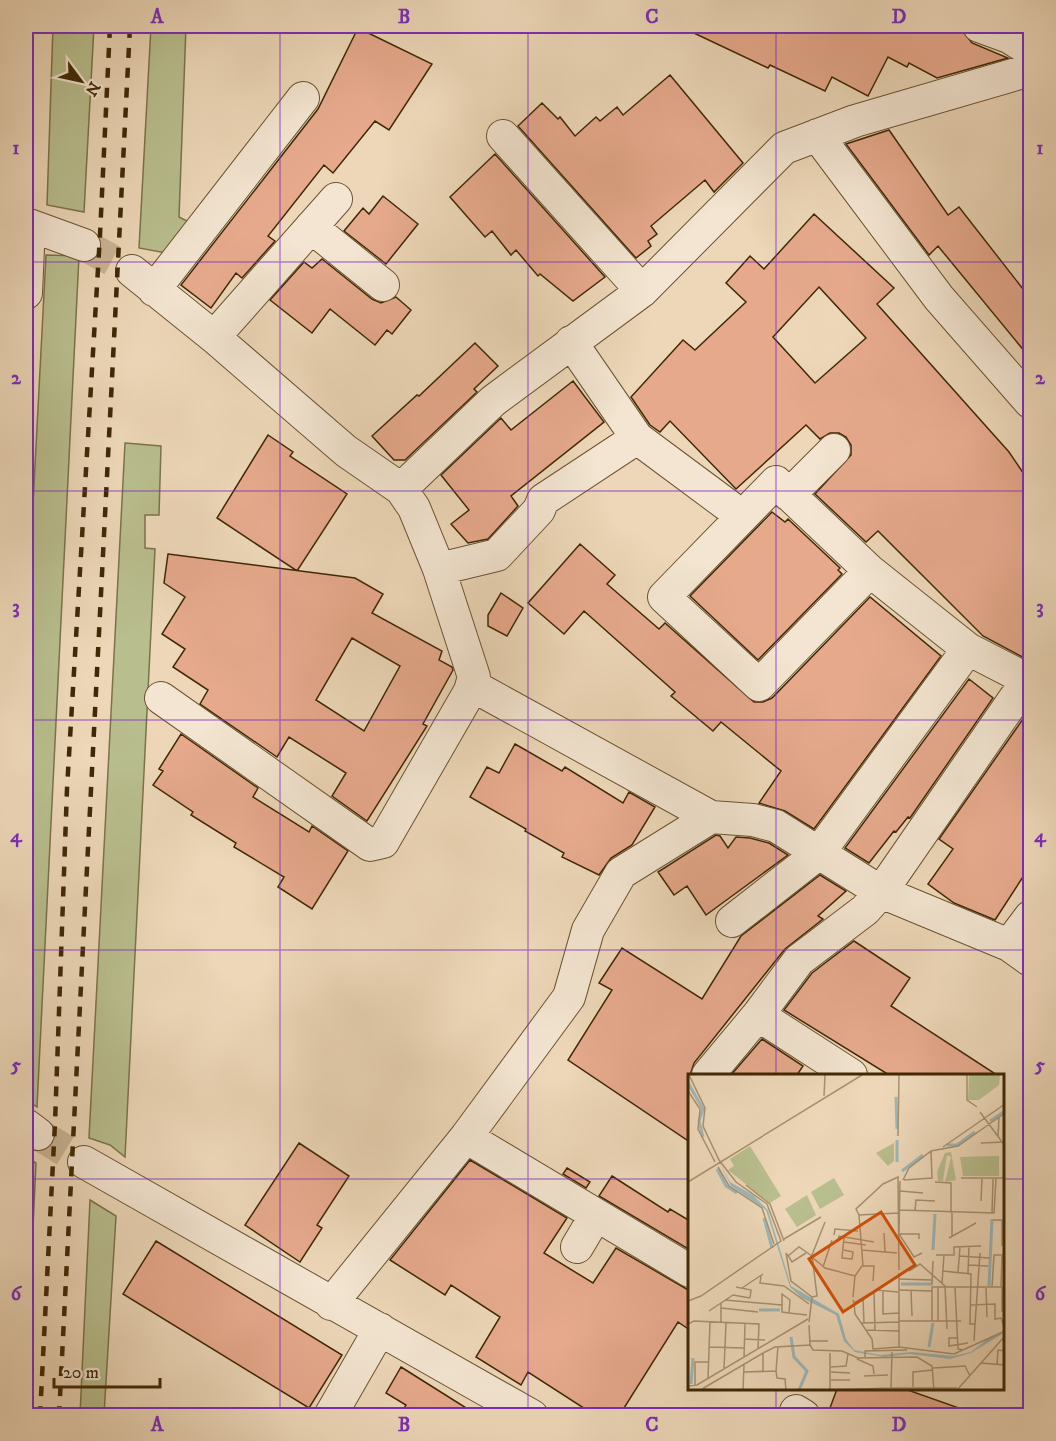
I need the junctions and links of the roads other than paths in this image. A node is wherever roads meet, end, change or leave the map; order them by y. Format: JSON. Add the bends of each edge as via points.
{"nodes":[{"id":1,"x":979,"y":26,"type":"edge"},
{"id":2,"x":1030,"y":50,"type":"edge"},
{"id":3,"x":1030,"y":70,"type":"edge"},
{"id":4,"x":303,"y":98,"type":"dead end"},
{"id":5,"x":817,"y":135,"type":"junction"},
{"id":6,"x":503,"y":136,"type":"dead end"},
{"id":7,"x":336,"y":199,"type":"dead end"},
{"id":8,"x":27,"y":224,"type":"edge"},
{"id":9,"x":311,"y":227,"type":"junction"},
{"id":10,"x":84,"y":245,"type":"tunnel mouth"},
{"id":11,"x":382,"y":285,"type":"dead end"},
{"id":12,"x":642,"y":291,"type":"junction"},
{"id":13,"x":26,"y":293,"type":"edge"},
{"id":14,"x":214,"y":337,"type":"junction"},
{"id":15,"x":571,"y":342,"type":"junction"},
{"id":16,"x":1030,"y":402,"type":"edge"},
{"id":17,"x":637,"y":438,"type":"junction"},
{"id":18,"x":834,"y":450,"type":"dead end"},
{"id":19,"x":401,"y":489,"type":"junction"},
{"id":20,"x":789,"y":495,"type":"junction"},
{"id":21,"x":742,"y":516,"type":"junction"},
{"id":22,"x":439,"y":569,"type":"junction"},
{"id":23,"x":870,"y":571,"type":"junction"},
{"id":24,"x":969,"y":649,"type":"junction"},
{"id":25,"x":1030,"y":681,"type":"edge"},
{"id":26,"x":1030,"y":688,"type":"edge"},
{"id":27,"x":470,"y":691,"type":"junction"},
{"id":28,"x":160,"y":698,"type":"dead end"},
{"id":29,"x":711,"y":816,"type":"junction"},
{"id":30,"x":818,"y":854,"type":"junction"},
{"id":31,"x":881,"y":892,"type":"junction"},
{"id":32,"x":1030,"y":917,"type":"edge"},
{"id":33,"x":732,"y":921,"type":"dead end"},
{"id":34,"x":1020,"y":952,"type":"edge"},
{"id":35,"x":758,"y":1015,"type":"junction"},
{"id":36,"x":709,"y":1074,"type":"edge"},
{"id":37,"x":849,"y":1074,"type":"edge"},
{"id":38,"x":466,"y":1137,"type":"junction"},
{"id":39,"x":84,"y":1162,"type":"tunnel mouth"},
{"id":40,"x":596,"y":1215,"type":"junction"},
{"id":41,"x":577,"y":1247,"type":"dead end"},
{"id":42,"x":688,"y":1271,"type":"edge"},
{"id":43,"x":331,"y":1304,"type":"junction"},
{"id":44,"x":380,"y":1329,"type":"junction"},
{"id":45,"x":330,"y":1416,"type":"edge"},
{"id":46,"x":532,"y":1416,"type":"edge"}],
"edges":[{"from":1,"to":2,"type":"street"},
{"from":3,"to":5,"type":"street"},
{"from":4,"to":14,"type":"street","via":[[143,280]]},
{"from":5,"to":12,"type":"street","via":[[784,148]]},
{"from":5,"to":16,"type":"street","via":[[939,298]]},
{"from":6,"to":12,"type":"street"},
{"from":7,"to":9,"type":"street"},
{"from":8,"to":10,"type":"street"},
{"from":8,"to":13,"type":"street"},
{"from":9,"to":11,"type":"street"},
{"from":9,"to":14,"type":"street"},
{"from":12,"to":15,"type":"street"},
{"from":14,"to":19,"type":"street","via":[[346,451]]},
{"from":15,"to":17,"type":"street"},
{"from":15,"to":19,"type":"street","via":[[493,401]]},
{"from":17,"to":21,"type":"street"},
{"from":17,"to":22,"type":"street","via":[[543,500],[539,510],[497,555]]},
{"from":18,"to":20,"type":"street"},
{"from":19,"to":22,"type":"street","via":[[414,508]]},
{"from":20,"to":21,"type":"street","via":[[776,482]]},
{"from":20,"to":23,"type":"street"},
{"from":21,"to":23,"type":"street","via":[[664,597],[759,685]]},
{"from":22,"to":27,"type":"street","via":[[474,676]]},
{"from":23,"to":24,"type":"street"},
{"from":24,"to":25,"type":"street"},
{"from":24,"to":30,"type":"street"},
{"from":26,"to":31,"type":"street","via":[[1015,698]]},
{"from":27,"to":28,"type":"street","via":[[383,842],[370,844]]},
{"from":27,"to":29,"type":"street","via":[[484,692]]},
{"from":29,"to":30,"type":"street","via":[[776,826]]},
{"from":29,"to":38,"type":"street","via":[[621,873],[588,930],[569,997]]},
{"from":30,"to":31,"type":"street"},
{"from":30,"to":33,"type":"street"},
{"from":31,"to":34,"type":"street"},
{"from":31,"to":35,"type":"street","via":[[865,910],[799,960]]},
{"from":32,"to":34,"type":"street"},
{"from":35,"to":36,"type":"street"},
{"from":35,"to":37,"type":"street"},
{"from":38,"to":40,"type":"street"},
{"from":38,"to":43,"type":"street"},
{"from":39,"to":43,"type":"street"},
{"from":40,"to":41,"type":"street"},
{"from":40,"to":42,"type":"street"},
{"from":43,"to":44,"type":"street"},
{"from":44,"to":45,"type":"street"},
{"from":44,"to":46,"type":"street"}]}
